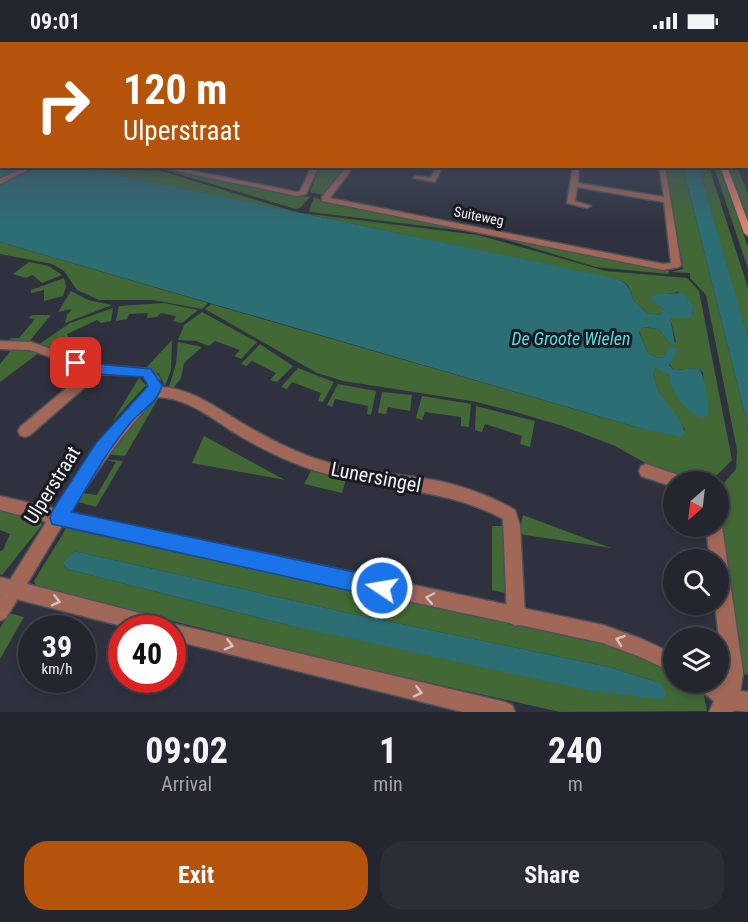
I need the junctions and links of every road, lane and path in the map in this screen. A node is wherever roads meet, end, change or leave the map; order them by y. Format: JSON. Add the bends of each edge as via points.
{"nodes":[{"id":1,"x":29,"y":168,"type":"edge"},
{"id":2,"x":166,"y":168,"type":"edge"},
{"id":3,"x":315,"y":168,"type":"edge"},
{"id":4,"x":349,"y":168,"type":"edge"},
{"id":5,"x":438,"y":168,"type":"edge"},
{"id":6,"x":576,"y":168,"type":"edge"},
{"id":7,"x":662,"y":168,"type":"edge"},
{"id":8,"x":724,"y":168,"type":"edge"},
{"id":9,"x":416,"y":178,"type":"dead end"},
{"id":10,"x":0,"y":182,"type":"edge"},
{"id":11,"x":576,"y":185,"type":"junction"},
{"id":12,"x":668,"y":200,"type":"junction"},
{"id":13,"x":587,"y":206,"type":"dead end"},
{"id":14,"x":748,"y":233,"type":"edge"},
{"id":15,"x":0,"y":345,"type":"edge"},
{"id":16,"x":97,"y":369,"type":"junction"},
{"id":17,"x":154,"y":392,"type":"junction"},
{"id":18,"x":25,"y":431,"type":"dead end"},
{"id":19,"x":646,"y":471,"type":"dead end"},
{"id":20,"x":663,"y":477,"type":"edge"},
{"id":21,"x":0,"y":502,"type":"edge"},
{"id":22,"x":58,"y":518,"type":"junction"},
{"id":23,"x":7,"y":588,"type":"edge"},
{"id":24,"x":0,"y":612,"type":"edge"},
{"id":25,"x":112,"y":615,"type":"edge"},
{"id":26,"x":725,"y":615,"type":"edge"},
{"id":27,"x":516,"y":617,"type":"junction"},
{"id":28,"x":186,"y":634,"type":"edge"},
{"id":29,"x":663,"y":658,"type":"edge"},
{"id":30,"x":714,"y":693,"type":"edge"},
{"id":31,"x":748,"y":702,"type":"edge"},
{"id":32,"x":726,"y":708,"type":"edge"},
{"id":33,"x":505,"y":712,"type":"edge"}],
"edges":[{"from":1,"to":10,"type":"street"},
{"from":2,"to":3,"type":"street","via":[[300,194]]},
{"from":4,"to":12,"type":"street","name":"Suiteweg","via":[[325,199],[669,267],[676,262]]},
{"from":5,"to":9,"type":"street","via":[[433,181]]},
{"from":6,"to":11,"type":"street"},
{"from":7,"to":12,"type":"street"},
{"from":8,"to":14,"type":"main road"},
{"from":11,"to":12,"type":"street"},
{"from":11,"to":13,"type":"street","via":[[571,203]]},
{"from":15,"to":16,"type":"street","via":[[31,346]]},
{"from":16,"to":17,"type":"street","via":[[147,372],[153,378]]},
{"from":16,"to":18,"type":"street"},
{"from":17,"to":22,"type":"street","name":"Ulperstraat","via":[[101,448]]},
{"from":17,"to":27,"type":"street","name":"Lunersingel","via":[[188,397],[261,441],[316,466],[460,493],[500,508],[510,515],[512,526]]},
{"from":19,"to":20,"type":"street"},
{"from":21,"to":22,"type":"street"},
{"from":22,"to":23,"type":"street","name":"Ulperstraat"},
{"from":27,"to":22,"type":"street","one_way":true},
{"from":23,"to":24,"type":"street","name":"Ulperstraat"},
{"from":23,"to":25,"type":"street","one_way":true},
{"from":26,"to":32,"type":"street","via":[[733,672]]},
{"from":29,"to":27,"type":"street","one_way":true,"via":[[603,634]]},
{"from":28,"to":33,"type":"street","one_way":true},
{"from":30,"to":32,"type":"street"},
{"from":31,"to":32,"type":"street"}]}
